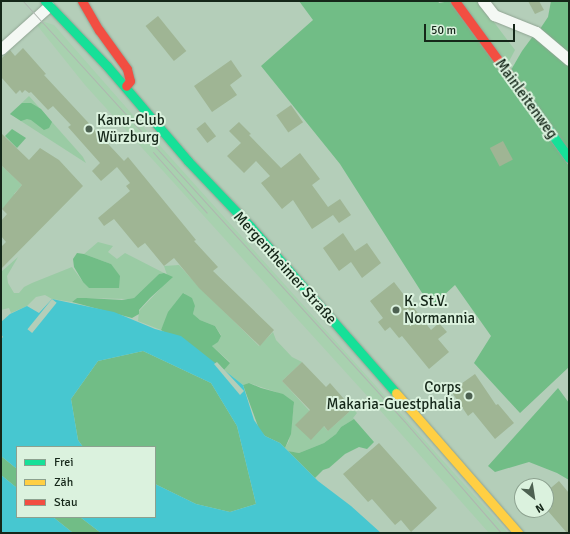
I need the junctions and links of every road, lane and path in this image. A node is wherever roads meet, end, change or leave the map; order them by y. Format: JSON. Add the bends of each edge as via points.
{"nodes":[{"id":1,"x":82,"y":1,"type":"edge"},
{"id":2,"x":455,"y":1,"type":"edge"},
{"id":3,"x":483,"y":1,"type":"edge"},
{"id":4,"x":47,"y":3,"type":"edge"},
{"id":5,"x":1,"y":49,"type":"edge"},
{"id":6,"x":569,"y":60,"type":"edge"},
{"id":7,"x":126,"y":86,"type":"junction"},
{"id":8,"x":569,"y":158,"type":"edge"},
{"id":9,"x":518,"y":533,"type":"edge"}],
"edges":[{"from":1,"to":7,"type":"main road","via":[[99,30],[127,68],[130,81]]},
{"from":2,"to":8,"type":"main road","name":"Mainleitenweg"},
{"from":3,"to":6,"type":"street","via":[[494,15],[536,32]]},
{"from":4,"to":5,"type":"street","name":"Mergentheimer Straße"},
{"from":4,"to":7,"type":"main road","name":"Mergentheimer Straße"},
{"from":7,"to":9,"type":"main road","name":"Mergentheimer Straße","via":[[188,161],[250,226]]}]}
